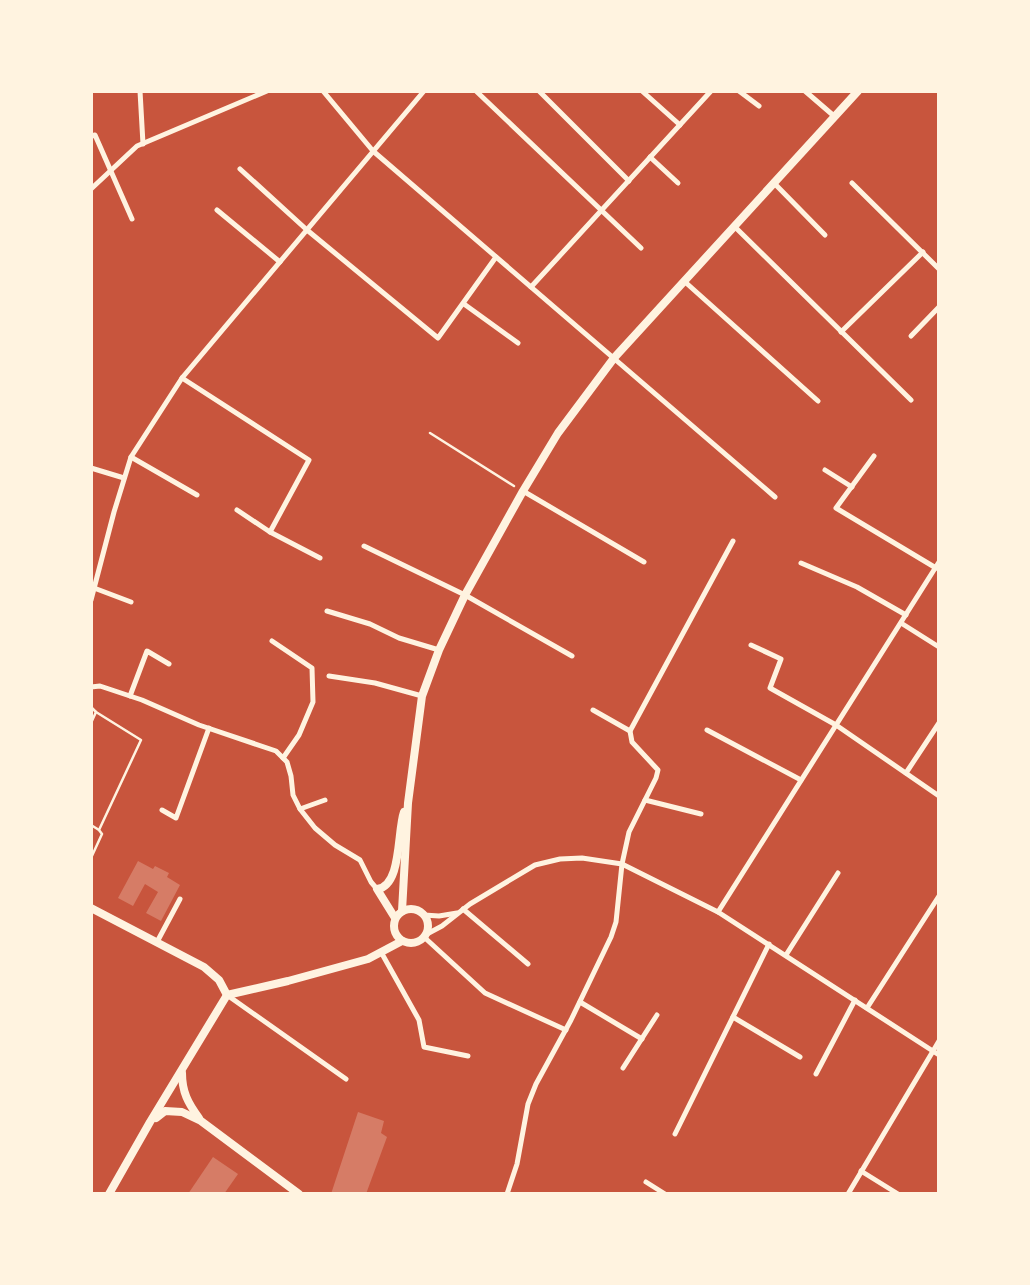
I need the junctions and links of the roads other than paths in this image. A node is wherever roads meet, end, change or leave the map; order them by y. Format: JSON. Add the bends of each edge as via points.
{"nodes":[{"id":1,"x":140,"y":91,"type":"edge"},
{"id":2,"x":267,"y":91,"type":"edge"},
{"id":3,"x":324,"y":91,"type":"edge"},
{"id":4,"x":424,"y":91,"type":"edge"},
{"id":5,"x":476,"y":91,"type":"edge"},
{"id":6,"x":539,"y":91,"type":"edge"},
{"id":7,"x":642,"y":91,"type":"edge"},
{"id":8,"x":711,"y":91,"type":"edge"},
{"id":9,"x":739,"y":91,"type":"edge"},
{"id":10,"x":806,"y":91,"type":"edge"},
{"id":11,"x":859,"y":91,"type":"edge"},
{"id":12,"x":759,"y":106,"type":"dead end"},
{"id":13,"x":834,"y":116,"type":"junction"},
{"id":14,"x":680,"y":125,"type":"junction"},
{"id":15,"x":91,"y":136,"type":"edge"},
{"id":16,"x":143,"y":144,"type":"junction"},
{"id":17,"x":373,"y":151,"type":"junction"},
{"id":18,"x":650,"y":157,"type":"junction"},
{"id":19,"x":240,"y":169,"type":"dead end"},
{"id":20,"x":110,"y":171,"type":"junction"},
{"id":21,"x":629,"y":181,"type":"junction"},
{"id":22,"x":773,"y":182,"type":"junction"},
{"id":23,"x":678,"y":183,"type":"dead end"},
{"id":24,"x":852,"y":183,"type":"dead end"},
{"id":25,"x":91,"y":189,"type":"edge"},
{"id":26,"x":217,"y":210,"type":"dead end"},
{"id":27,"x":601,"y":211,"type":"junction"},
{"id":28,"x":132,"y":219,"type":"dead end"},
{"id":29,"x":734,"y":226,"type":"junction"},
{"id":30,"x":307,"y":230,"type":"junction"},
{"id":31,"x":825,"y":235,"type":"dead end"},
{"id":32,"x":641,"y":248,"type":"dead end"},
{"id":33,"x":923,"y":252,"type":"junction"},
{"id":34,"x":496,"y":257,"type":"junction"},
{"id":35,"x":280,"y":262,"type":"junction"},
{"id":36,"x":939,"y":269,"type":"edge"},
{"id":37,"x":684,"y":281,"type":"junction"},
{"id":38,"x":531,"y":287,"type":"junction"},
{"id":39,"x":464,"y":304,"type":"junction"},
{"id":40,"x":939,"y":307,"type":"edge"},
{"id":41,"x":841,"y":332,"type":"junction"},
{"id":42,"x":911,"y":336,"type":"dead end"},
{"id":43,"x":518,"y":343,"type":"dead end"},
{"id":44,"x":614,"y":359,"type":"junction"},
{"id":45,"x":182,"y":378,"type":"junction"},
{"id":46,"x":911,"y":400,"type":"dead end"},
{"id":47,"x":818,"y":401,"type":"dead end"},
{"id":48,"x":874,"y":456,"type":"dead end"},
{"id":49,"x":131,"y":457,"type":"junction"},
{"id":50,"x":91,"y":468,"type":"edge"},
{"id":51,"x":825,"y":470,"type":"dead end"},
{"id":52,"x":124,"y":478,"type":"junction"},
{"id":53,"x":852,"y":487,"type":"junction"},
{"id":54,"x":523,"y":491,"type":"junction"},
{"id":55,"x":197,"y":495,"type":"dead end"},
{"id":56,"x":775,"y":497,"type":"dead end"},
{"id":57,"x":237,"y":510,"type":"dead end"},
{"id":58,"x":270,"y":532,"type":"junction"},
{"id":59,"x":733,"y":541,"type":"dead end"},
{"id":60,"x":364,"y":546,"type":"dead end"},
{"id":61,"x":320,"y":558,"type":"dead end"},
{"id":62,"x":645,"y":562,"type":"dead end"},
{"id":63,"x":801,"y":562,"type":"dead end"},
{"id":64,"x":937,"y":565,"type":"edge"},
{"id":65,"x":94,"y":576,"type":"edge"},
{"id":66,"x":94,"y":588,"type":"junction"},
{"id":67,"x":465,"y":595,"type":"junction"},
{"id":68,"x":91,"y":600,"type":"edge"},
{"id":69,"x":131,"y":602,"type":"dead end"},
{"id":70,"x":327,"y":611,"type":"dead end"},
{"id":71,"x":906,"y":615,"type":"junction"},
{"id":72,"x":901,"y":623,"type":"junction"},
{"id":73,"x":272,"y":640,"type":"dead end"},
{"id":74,"x":751,"y":645,"type":"dead end"},
{"id":75,"x":939,"y":646,"type":"edge"},
{"id":76,"x":439,"y":650,"type":"junction"},
{"id":77,"x":572,"y":656,"type":"dead end"},
{"id":78,"x":169,"y":664,"type":"dead end"},
{"id":79,"x":329,"y":676,"type":"dead end"},
{"id":80,"x":91,"y":687,"type":"edge"},
{"id":81,"x":130,"y":696,"type":"junction"},
{"id":82,"x":422,"y":696,"type":"junction"},
{"id":83,"x":91,"y":707,"type":"edge"},
{"id":84,"x":593,"y":710,"type":"dead end"},
{"id":85,"x":96,"y":712,"type":"junction"},
{"id":86,"x":91,"y":723,"type":"edge"},
{"id":87,"x":939,"y":723,"type":"edge"},
{"id":88,"x":836,"y":725,"type":"junction"},
{"id":89,"x":209,"y":728,"type":"junction"},
{"id":90,"x":707,"y":730,"type":"dead end"},
{"id":91,"x":630,"y":732,"type":"junction"},
{"id":92,"x":283,"y":758,"type":"junction"},
{"id":93,"x":906,"y":774,"type":"junction"},
{"id":94,"x":801,"y":780,"type":"junction"},
{"id":95,"x":939,"y":796,"type":"edge"},
{"id":96,"x":325,"y":800,"type":"dead end"},
{"id":97,"x":645,"y":800,"type":"junction"},
{"id":98,"x":408,"y":803,"type":"junction"},
{"id":99,"x":300,"y":809,"type":"junction"},
{"id":100,"x":162,"y":810,"type":"dead end"},
{"id":101,"x":701,"y":814,"type":"dead end"},
{"id":102,"x":91,"y":825,"type":"edge"},
{"id":103,"x":99,"y":830,"type":"junction"},
{"id":104,"x":91,"y":858,"type":"edge"},
{"id":105,"x":622,"y":864,"type":"junction"},
{"id":106,"x":838,"y":873,"type":"dead end"},
{"id":107,"x":377,"y":889,"type":"junction"},
{"id":108,"x":939,"y":896,"type":"edge"},
{"id":109,"x":180,"y":899,"type":"dead end"},
{"id":110,"x":91,"y":908,"type":"edge"},
{"id":111,"x":402,"y":911,"type":"junction"},
{"id":112,"x":460,"y":911,"type":"junction"},
{"id":113,"x":718,"y":912,"type":"junction"},
{"id":114,"x":424,"y":915,"type":"junction"},
{"id":115,"x":395,"y":918,"type":"junction"},
{"id":116,"x":426,"y":935,"type":"junction"},
{"id":117,"x":402,"y":941,"type":"junction"},
{"id":118,"x":157,"y":942,"type":"junction"},
{"id":119,"x":769,"y":944,"type":"junction"},
{"id":120,"x":381,"y":952,"type":"junction"},
{"id":121,"x":786,"y":955,"type":"junction"},
{"id":122,"x":528,"y":964,"type":"dead end"},
{"id":123,"x":227,"y":995,"type":"junction"},
{"id":124,"x":855,"y":1000,"type":"junction"},
{"id":125,"x":580,"y":1002,"type":"junction"},
{"id":126,"x":867,"y":1007,"type":"junction"},
{"id":127,"x":657,"y":1015,"type":"dead end"},
{"id":128,"x":733,"y":1017,"type":"junction"},
{"id":129,"x":566,"y":1030,"type":"junction"},
{"id":130,"x":642,"y":1040,"type":"junction"},
{"id":131,"x":939,"y":1041,"type":"edge"},
{"id":132,"x":936,"y":1053,"type":"edge"},
{"id":133,"x":468,"y":1056,"type":"dead end"},
{"id":134,"x":800,"y":1057,"type":"dead end"},
{"id":135,"x":623,"y":1068,"type":"dead end"},
{"id":136,"x":182,"y":1071,"type":"junction"},
{"id":137,"x":816,"y":1074,"type":"dead end"},
{"id":138,"x":346,"y":1079,"type":"dead end"},
{"id":139,"x":201,"y":1121,"type":"junction"},
{"id":140,"x":150,"y":1122,"type":"junction"},
{"id":141,"x":675,"y":1134,"type":"dead end"},
{"id":142,"x":861,"y":1171,"type":"junction"},
{"id":143,"x":646,"y":1182,"type":"dead end"},
{"id":144,"x":109,"y":1194,"type":"edge"},
{"id":145,"x":299,"y":1194,"type":"edge"},
{"id":146,"x":508,"y":1194,"type":"edge"},
{"id":147,"x":665,"y":1194,"type":"edge"},
{"id":148,"x":848,"y":1194,"type":"edge"},
{"id":149,"x":898,"y":1194,"type":"edge"}],
"edges":[{"from":1,"to":16,"type":"street"},
{"from":2,"to":16,"type":"street"},
{"from":3,"to":17,"type":"street"},
{"from":4,"to":17,"type":"street"},
{"from":5,"to":27,"type":"street"},
{"from":6,"to":21,"type":"street"},
{"from":7,"to":14,"type":"street"},
{"from":8,"to":14,"type":"street"},
{"from":9,"to":12,"type":"street"},
{"from":10,"to":13,"type":"street"},
{"from":11,"to":13,"type":"main road"},
{"from":13,"to":22,"type":"main road"},
{"from":14,"to":18,"type":"street"},
{"from":15,"to":20,"type":"street"},
{"from":16,"to":20,"type":"street"},
{"from":17,"to":30,"type":"street"},
{"from":17,"to":34,"type":"street"},
{"from":18,"to":21,"type":"street"},
{"from":18,"to":23,"type":"street"},
{"from":19,"to":30,"type":"street"},
{"from":20,"to":25,"type":"street"},
{"from":20,"to":28,"type":"street"},
{"from":21,"to":27,"type":"street"},
{"from":22,"to":29,"type":"main road"},
{"from":22,"to":31,"type":"street"},
{"from":24,"to":33,"type":"street"},
{"from":26,"to":35,"type":"street"},
{"from":27,"to":32,"type":"street"},
{"from":27,"to":38,"type":"street"},
{"from":29,"to":37,"type":"main road"},
{"from":29,"to":41,"type":"street"},
{"from":30,"to":35,"type":"street"},
{"from":30,"to":39,"type":"street","via":[[439,338]]},
{"from":33,"to":36,"type":"street"},
{"from":33,"to":41,"type":"street"},
{"from":34,"to":38,"type":"street"},
{"from":34,"to":39,"type":"street"},
{"from":35,"to":45,"type":"street"},
{"from":37,"to":44,"type":"main road"},
{"from":37,"to":47,"type":"street"},
{"from":38,"to":44,"type":"street"},
{"from":39,"to":43,"type":"street"},
{"from":40,"to":42,"type":"street"},
{"from":41,"to":46,"type":"street"},
{"from":44,"to":54,"type":"main road","via":[[558,433]]},
{"from":44,"to":56,"type":"street"},
{"from":45,"to":49,"type":"street"},
{"from":45,"to":58,"type":"street","via":[[309,460]]},
{"from":48,"to":53,"type":"street"},
{"from":49,"to":52,"type":"street"},
{"from":49,"to":55,"type":"street"},
{"from":50,"to":52,"type":"street"},
{"from":51,"to":53,"type":"street"},
{"from":52,"to":65,"type":"street"},
{"from":53,"to":64,"type":"street","via":[[836,508]]},
{"from":54,"to":62,"type":"street"},
{"from":54,"to":67,"type":"main road"},
{"from":57,"to":58,"type":"street"},
{"from":58,"to":61,"type":"street"},
{"from":59,"to":91,"type":"street"},
{"from":60,"to":67,"type":"street"},
{"from":63,"to":71,"type":"street"},
{"from":64,"to":71,"type":"street"},
{"from":65,"to":66,"type":"street"},
{"from":66,"to":68,"type":"street"},
{"from":66,"to":69,"type":"street"},
{"from":67,"to":76,"type":"main road"},
{"from":67,"to":77,"type":"street"},
{"from":70,"to":76,"type":"street"},
{"from":71,"to":72,"type":"street"},
{"from":72,"to":75,"type":"street"},
{"from":72,"to":88,"type":"street"},
{"from":73,"to":92,"type":"street","via":[[312,668],[313,702]]},
{"from":74,"to":88,"type":"street","via":[[781,659],[770,688]]},
{"from":76,"to":82,"type":"main road"},
{"from":78,"to":81,"type":"street","via":[[147,652]]},
{"from":79,"to":82,"type":"street"},
{"from":80,"to":81,"type":"street"},
{"from":81,"to":89,"type":"street"},
{"from":82,"to":98,"type":"main road"},
{"from":83,"to":85,"type":"lane"},
{"from":84,"to":91,"type":"street"},
{"from":85,"to":86,"type":"lane"},
{"from":85,"to":103,"type":"lane","via":[[141,740]]},
{"from":87,"to":93,"type":"street"},
{"from":88,"to":93,"type":"street"},
{"from":88,"to":94,"type":"street"},
{"from":89,"to":92,"type":"street","via":[[276,751]]},
{"from":89,"to":100,"type":"street","via":[[176,818]]},
{"from":90,"to":94,"type":"street"},
{"from":91,"to":97,"type":"street","via":[[632,742],[657,770]]},
{"from":92,"to":99,"type":"street"},
{"from":93,"to":95,"type":"street"},
{"from":94,"to":113,"type":"street"},
{"from":96,"to":99,"type":"street"},
{"from":97,"to":101,"type":"street"},
{"from":97,"to":105,"type":"street","via":[[629,832]]},
{"from":98,"to":107,"type":"main road","via":[[390,883]]},
{"from":98,"to":111,"type":"main road"},
{"from":99,"to":107,"type":"street","via":[[335,845],[360,860]]},
{"from":102,"to":103,"type":"lane"},
{"from":103,"to":104,"type":"lane","via":[[102,834]]},
{"from":105,"to":112,"type":"street","via":[[582,858],[535,865]]},
{"from":105,"to":113,"type":"street"},
{"from":105,"to":125,"type":"street","via":[[616,922]]},
{"from":106,"to":121,"type":"street"},
{"from":107,"to":115,"type":"main road"},
{"from":108,"to":126,"type":"street"},
{"from":109,"to":118,"type":"street"},
{"from":110,"to":118,"type":"main road"},
{"from":111,"to":114,"type":"main road","via":[[414,909]]},
{"from":111,"to":115,"type":"main road"},
{"from":112,"to":114,"type":"street"},
{"from":112,"to":116,"type":"street"},
{"from":112,"to":122,"type":"street"},
{"from":113,"to":119,"type":"street"},
{"from":114,"to":116,"type":"main road"},
{"from":115,"to":117,"type":"main road","via":[[396,935]]},
{"from":116,"to":117,"type":"main road","via":[[414,943]]},
{"from":116,"to":129,"type":"street","via":[[485,993]]},
{"from":117,"to":120,"type":"main road"},
{"from":118,"to":123,"type":"main road","via":[[204,967]]},
{"from":119,"to":121,"type":"street"},
{"from":119,"to":128,"type":"street"},
{"from":120,"to":123,"type":"main road"},
{"from":120,"to":133,"type":"street","via":[[419,1020],[424,1047]]},
{"from":121,"to":124,"type":"street"},
{"from":123,"to":136,"type":"main road"},
{"from":123,"to":138,"type":"street"},
{"from":124,"to":126,"type":"street"},
{"from":124,"to":137,"type":"street"},
{"from":125,"to":129,"type":"street"},
{"from":125,"to":130,"type":"street"},
{"from":126,"to":132,"type":"street"},
{"from":127,"to":130,"type":"street"},
{"from":128,"to":134,"type":"street"},
{"from":128,"to":141,"type":"street"},
{"from":129,"to":146,"type":"street","via":[[528,1104]]},
{"from":130,"to":135,"type":"street"},
{"from":131,"to":132,"type":"street"},
{"from":132,"to":142,"type":"street"},
{"from":136,"to":139,"type":"main road","via":[[182,1089]]},
{"from":136,"to":140,"type":"main road"},
{"from":139,"to":140,"type":"main road","via":[[182,1112],[165,1111]]},
{"from":139,"to":145,"type":"main road"},
{"from":140,"to":144,"type":"main road"},
{"from":142,"to":148,"type":"street"},
{"from":142,"to":149,"type":"street"},
{"from":143,"to":147,"type":"street"}]}
